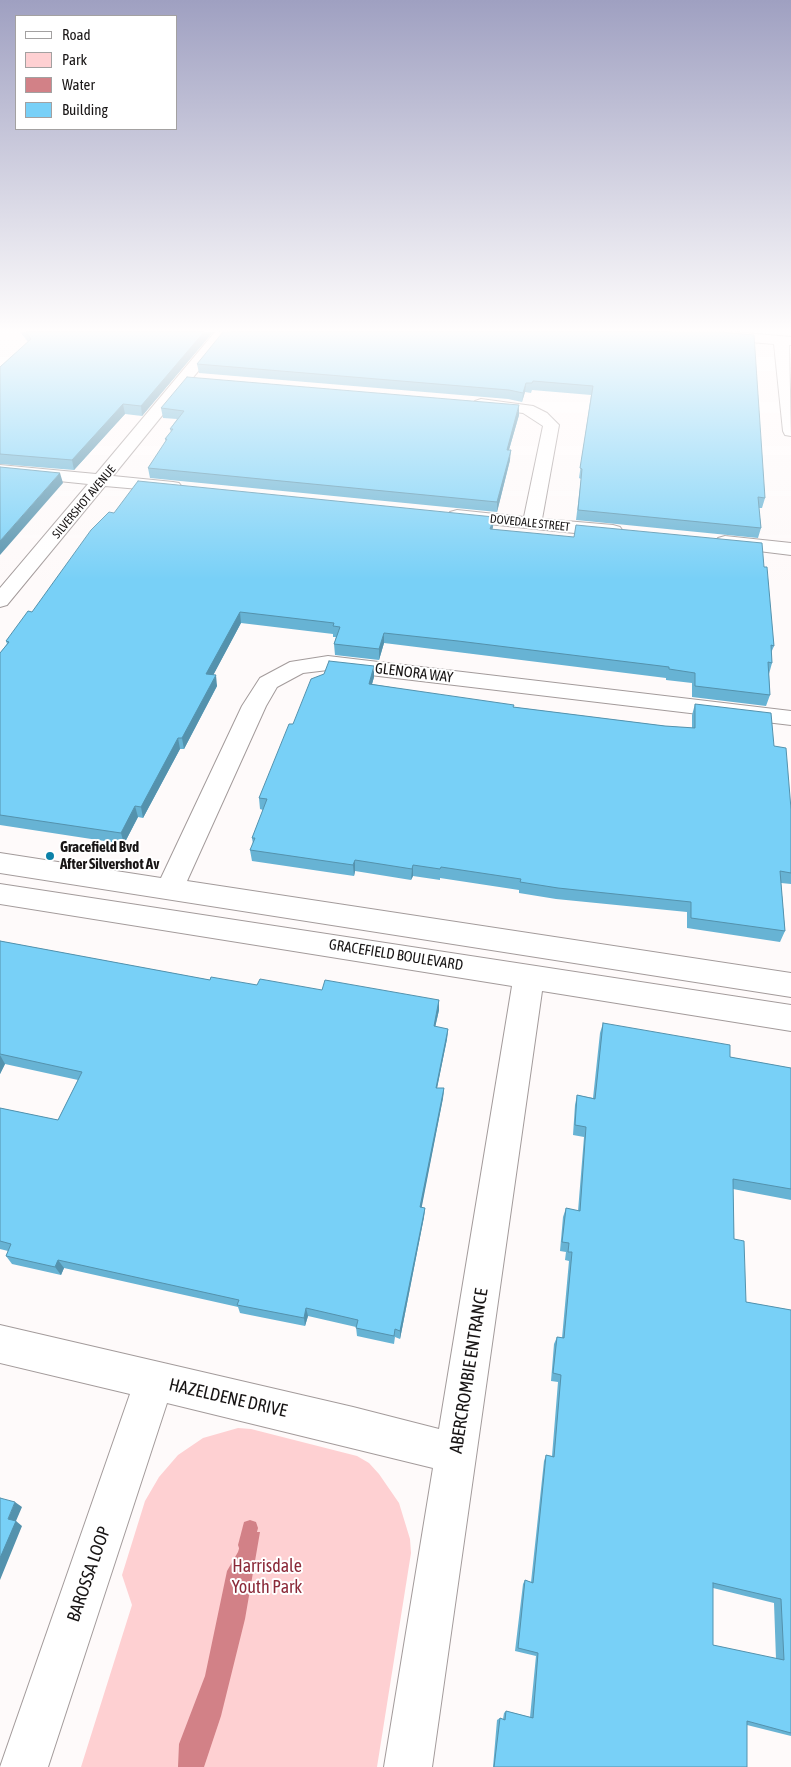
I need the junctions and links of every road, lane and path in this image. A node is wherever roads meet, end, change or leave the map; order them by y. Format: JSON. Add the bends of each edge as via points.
{"nodes":[{"id":1,"x":161,"y":414,"type":"edge"},
{"id":2,"x":537,"y":414,"type":"edge"},
{"id":3,"x":790,"y":414,"type":"edge"},
{"id":4,"x":791,"y":429,"type":"edge"},
{"id":5,"x":0,"y":470,"type":"edge"},
{"id":6,"x":102,"y":481,"type":"junction"},
{"id":7,"x":187,"y":489,"type":"edge"},
{"id":8,"x":443,"y":514,"type":"edge"},
{"id":9,"x":532,"y":523,"type":"junction"},
{"id":10,"x":628,"y":533,"type":"edge"},
{"id":11,"x":704,"y":540,"type":"edge"},
{"id":12,"x":791,"y":549,"type":"edge"},
{"id":13,"x":0,"y":602,"type":"edge"},
{"id":14,"x":791,"y":718,"type":"edge"},
{"id":15,"x":0,"y":863,"type":"edge"},
{"id":16,"x":169,"y":890,"type":"junction"},
{"id":17,"x":0,"y":894,"type":"edge"},
{"id":18,"x":530,"y":976,"type":"junction"},
{"id":19,"x":791,"y":985,"type":"edge"},
{"id":20,"x":791,"y":1018,"type":"edge"},
{"id":21,"x":0,"y":1344,"type":"edge"},
{"id":22,"x":154,"y":1382,"type":"junction"},
{"id":23,"x":456,"y":1454,"type":"junction"},
{"id":24,"x":24,"y":1767,"type":"edge"},
{"id":25,"x":408,"y":1767,"type":"edge"}],
"edges":[{"from":1,"to":6,"type":"street","name":"SILVERSHOT AVENUE"},
{"from":2,"to":9,"type":"street","via":[[550,422],[551,428]]},
{"from":3,"to":4,"type":"street"},
{"from":5,"to":6,"type":"street"},
{"from":6,"to":7,"type":"street"},
{"from":6,"to":13,"type":"street","name":"SILVERSHOT AVENUE"},
{"from":8,"to":9,"type":"street","name":"DOVEDALE STREET"},
{"from":9,"to":10,"type":"street","name":"DOVEDALE STREET"},
{"from":11,"to":12,"type":"street"},
{"from":14,"to":16,"type":"street","name":"GLENORA WAY","via":[[328,663],[298,667],[268,683],[254,706]]},
{"from":15,"to":16,"type":"street","name":"GRACEFIELD BOULEVARD"},
{"from":16,"to":19,"type":"street","name":"GRACEFIELD BOULEVARD"},
{"from":17,"to":18,"type":"street","name":"GRACEFIELD BOULEVARD"},
{"from":18,"to":20,"type":"street","name":"GRACEFIELD BOULEVARD"},
{"from":18,"to":23,"type":"street","name":"ABERCROMBIE ENTRANCE"},
{"from":21,"to":22,"type":"street","name":"HAZELDENE DRIVE"},
{"from":22,"to":23,"type":"street","name":"HAZELDENE DRIVE"},
{"from":22,"to":24,"type":"street","name":"BAROSSA LOOP"},
{"from":23,"to":25,"type":"street","name":"ABERCROMBIE ENTRANCE"}]}
